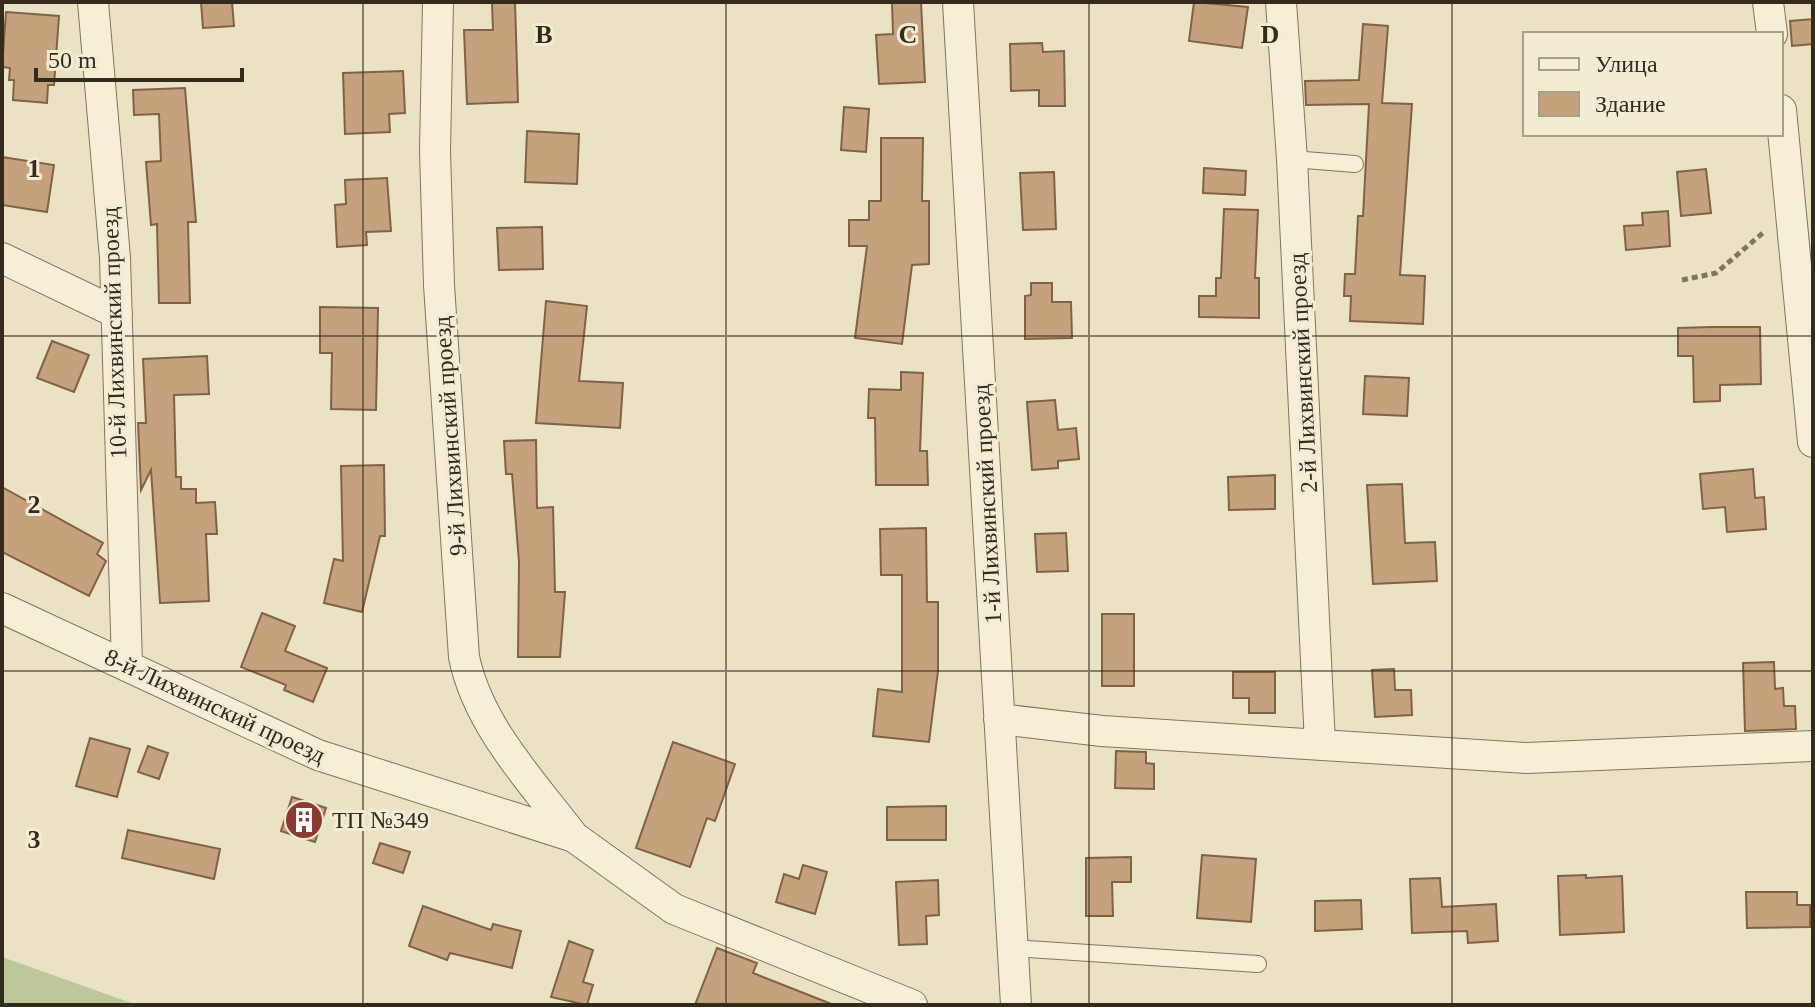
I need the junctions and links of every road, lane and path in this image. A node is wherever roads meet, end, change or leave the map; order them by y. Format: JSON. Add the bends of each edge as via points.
{"nodes":[{"id":1,"x":93,"y":2,"type":"edge"},
{"id":2,"x":438,"y":2,"type":"edge"},
{"id":3,"x":958,"y":2,"type":"edge"},
{"id":4,"x":1281,"y":2,"type":"edge"},
{"id":5,"x":1768,"y":2,"type":"edge"},
{"id":6,"x":1772,"y":32,"type":"edge"},
{"id":7,"x":1783,"y":128,"type":"edge"},
{"id":8,"x":1292,"y":159,"type":"junction"},
{"id":9,"x":1355,"y":164,"type":"dead end"},
{"id":10,"x":1793,"y":218,"type":"junction"},
{"id":11,"x":2,"y":258,"type":"edge"},
{"id":12,"x":1682,"y":280,"type":"dead end"},
{"id":13,"x":117,"y":313,"type":"junction"},
{"id":14,"x":1813,"y":442,"type":"edge"},
{"id":15,"x":2,"y":608,"type":"edge"},
{"id":16,"x":127,"y":665,"type":"junction"},
{"id":17,"x":999,"y":719,"type":"junction"},
{"id":18,"x":1320,"y":744,"type":"junction"},
{"id":19,"x":1813,"y":746,"type":"edge"},
{"id":20,"x":574,"y":837,"type":"junction"},
{"id":21,"x":1012,"y":948,"type":"junction"},
{"id":22,"x":1258,"y":964,"type":"dead end"},
{"id":23,"x":912,"y":1005,"type":"edge"},
{"id":24,"x":1016,"y":1005,"type":"edge"}],
"edges":[{"from":1,"to":13,"type":"street","name":"10-й Лихвинский проезд"},
{"from":2,"to":20,"type":"street","name":"9-й Лихвинский проезд","via":[[439,285],[464,657],[484,712]]},
{"from":3,"to":17,"type":"street","name":"1-й Лихвинский проезд"},
{"from":4,"to":8,"type":"street","name":"2-й Лихвинский проезд"},
{"from":5,"to":6,"type":"street"},
{"from":7,"to":10,"type":"street"},
{"from":8,"to":9,"type":"lane"},
{"from":8,"to":18,"type":"street","name":"2-й Лихвинский проезд"},
{"from":10,"to":12,"type":"path","via":[[1772,226],[1716,273]]},
{"from":10,"to":14,"type":"street"},
{"from":11,"to":13,"type":"street"},
{"from":13,"to":16,"type":"street","name":"10-й Лихвинский проезд"},
{"from":15,"to":16,"type":"street","name":"8-й Лихвинский проезд"},
{"from":16,"to":20,"type":"street","name":"8-й Лихвинский проезд","via":[[318,755]]},
{"from":17,"to":18,"type":"street"},
{"from":17,"to":21,"type":"street","name":"1-й Лихвинский проезд"},
{"from":18,"to":19,"type":"street","via":[[1527,758]]},
{"from":20,"to":23,"type":"street","name":"8-й Лихвинский проезд","via":[[674,909]]},
{"from":21,"to":22,"type":"lane"},
{"from":21,"to":24,"type":"street","name":"1-й Лихвинский проезд"}]}
